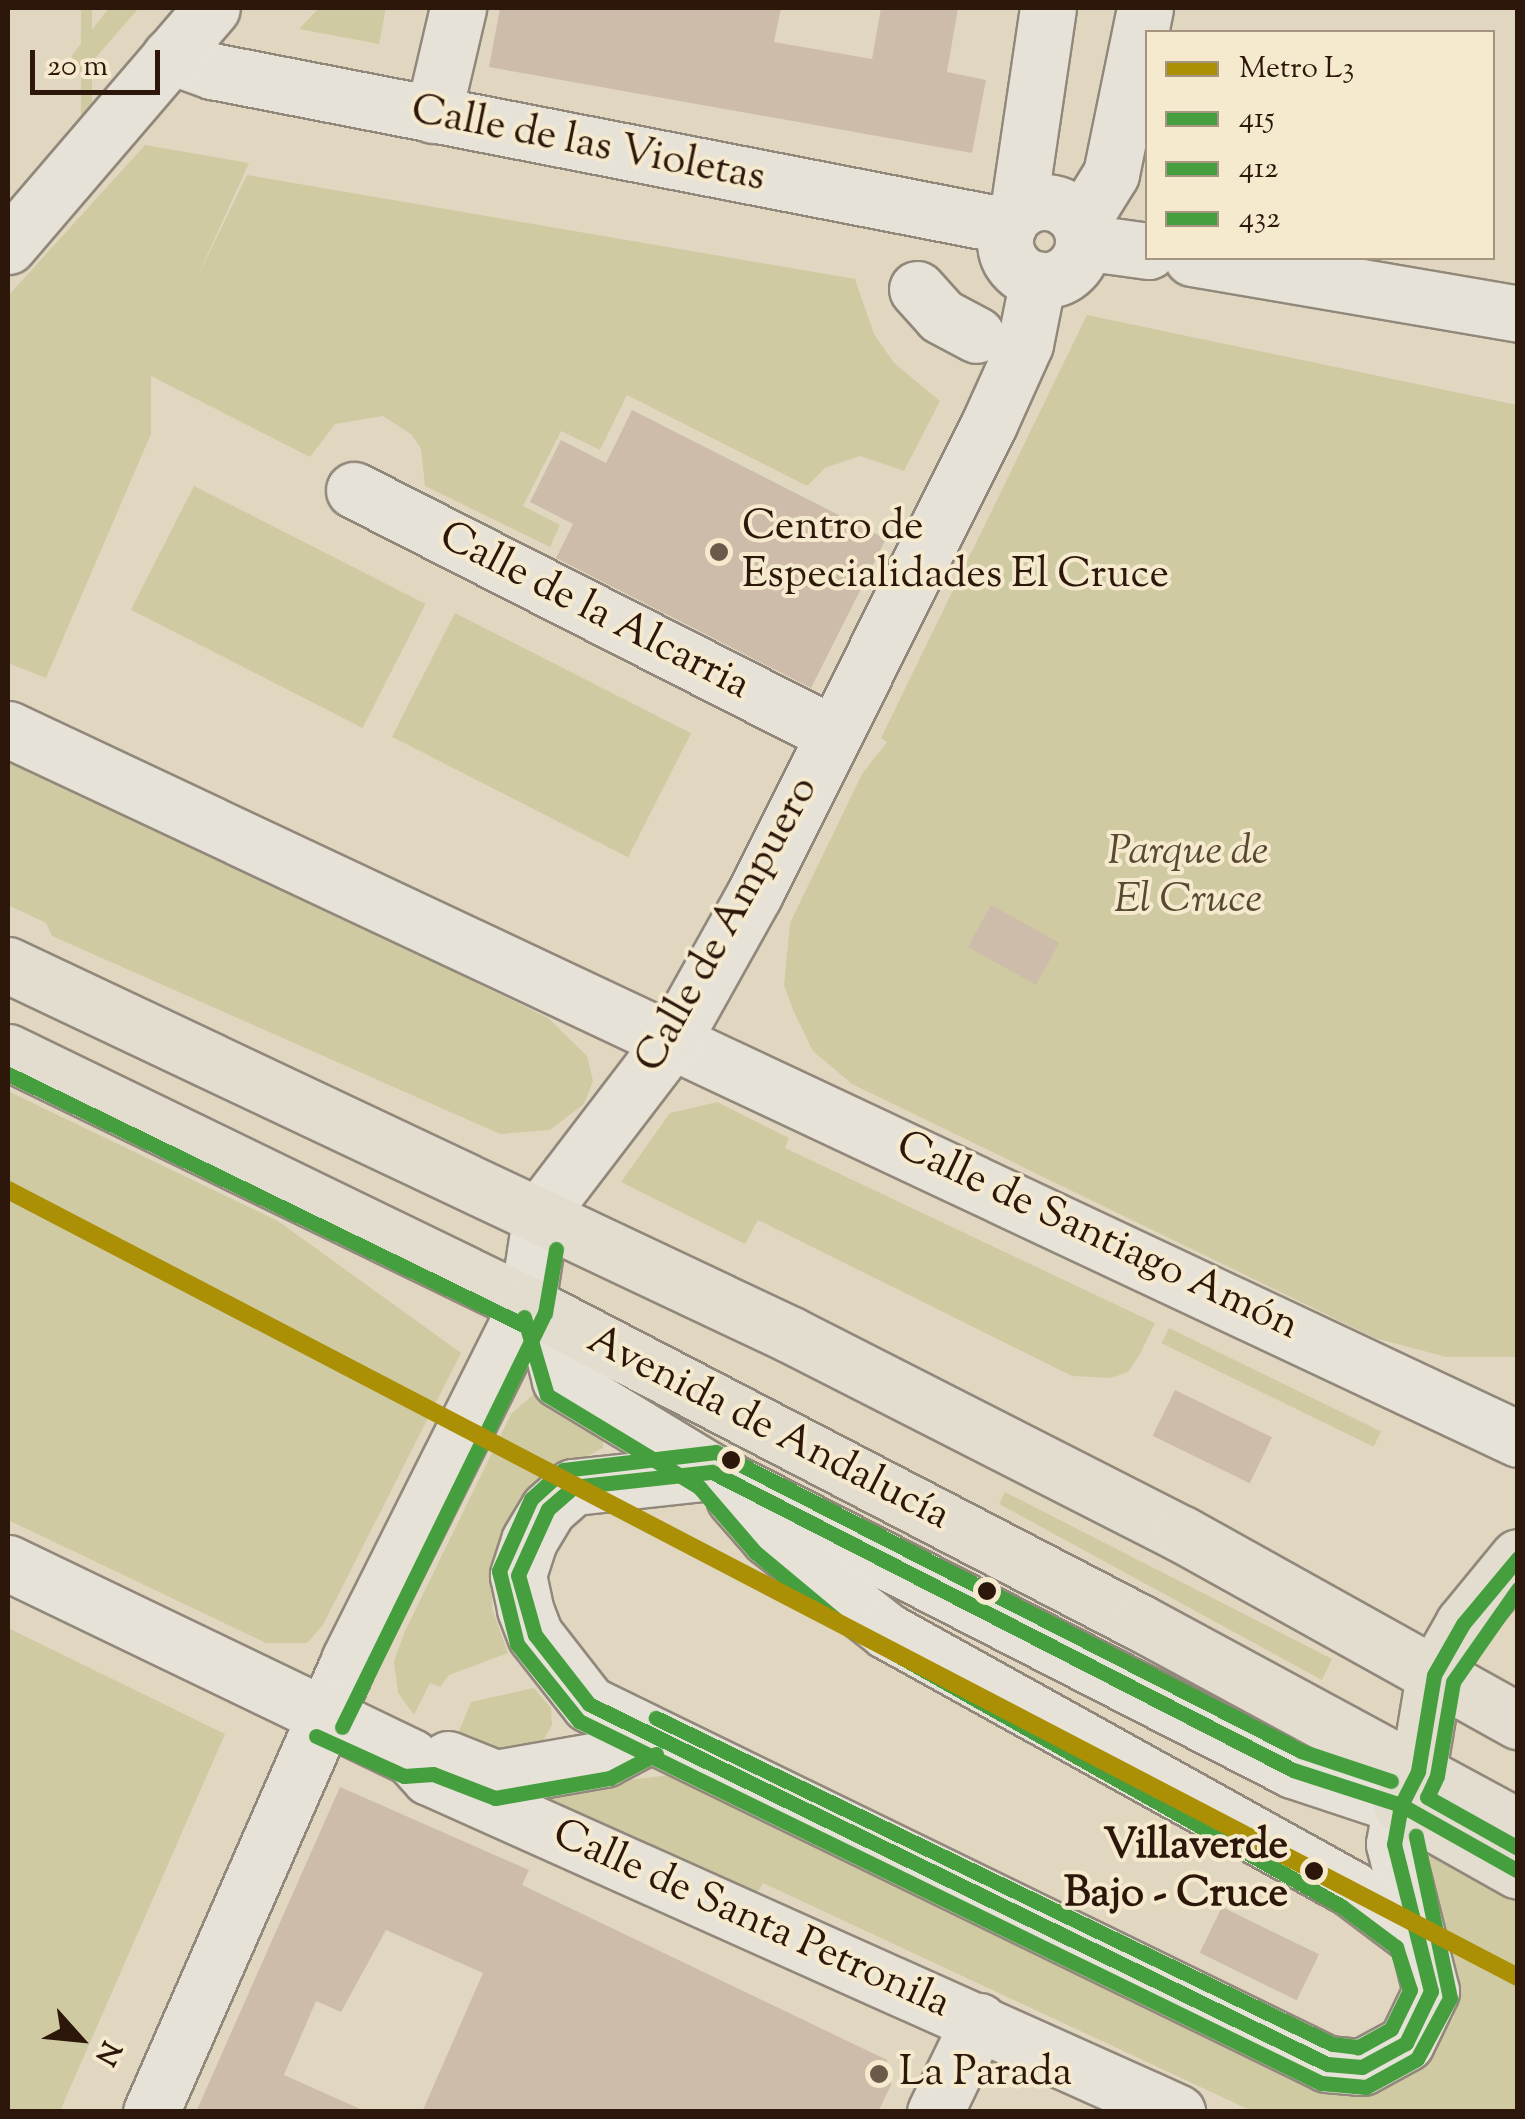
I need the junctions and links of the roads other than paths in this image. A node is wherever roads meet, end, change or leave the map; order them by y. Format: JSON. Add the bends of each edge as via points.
{"nodes":[{"id":1,"x":212,"y":8,"type":"edge"},
{"id":2,"x":458,"y":8,"type":"edge"},
{"id":3,"x":1048,"y":8,"type":"edge"},
{"id":4,"x":1146,"y":8,"type":"edge"},
{"id":5,"x":170,"y":56,"type":"junction"},
{"id":6,"x":433,"y":115,"type":"junction"},
{"id":7,"x":1013,"y":218,"type":"junction"},
{"id":8,"x":1081,"y":233,"type":"junction"},
{"id":9,"x":8,"y":246,"type":"edge"},
{"id":10,"x":1145,"y":250,"type":"edge"},
{"id":11,"x":1204,"y":260,"type":"edge"},
{"id":12,"x":1038,"y":279,"type":"junction"},
{"id":13,"x":916,"y":290,"type":"dead end"},
{"id":14,"x":1518,"y":314,"type":"edge"},
{"id":15,"x":976,"y":335,"type":"dead end"},
{"id":16,"x":354,"y":490,"type":"dead end"},
{"id":17,"x":8,"y":729,"type":"edge"},
{"id":18,"x":833,"y":734,"type":"junction"},
{"id":19,"x":8,"y":965,"type":"edge"},
{"id":20,"x":674,"y":1038,"type":"junction"},
{"id":21,"x":8,"y":1052,"type":"edge"},
{"id":22,"x":541,"y":1212,"type":"junction"},
{"id":23,"x":535,"y":1308,"type":"junction"},
{"id":24,"x":1518,"y":1440,"type":"edge"},
{"id":25,"x":712,"y":1472,"type":"junction"},
{"id":26,"x":1518,"y":1557,"type":"edge"},
{"id":27,"x":8,"y":1564,"type":"edge"},
{"id":28,"x":1434,"y":1674,"type":"junction"},
{"id":29,"x":324,"y":1718,"type":"junction"},
{"id":30,"x":1518,"y":1721,"type":"edge"},
{"id":31,"x":648,"y":1736,"type":"junction"},
{"id":32,"x":411,"y":1756,"type":"junction"},
{"id":33,"x":1410,"y":1788,"type":"junction"},
{"id":34,"x":1518,"y":1827,"type":"edge"},
{"id":35,"x":1518,"y":1845,"type":"edge"},
{"id":36,"x":1518,"y":1871,"type":"edge"},
{"id":37,"x":1413,"y":1935,"type":"junction"},
{"id":38,"x":979,"y":2021,"type":"junction"},
{"id":39,"x":151,"y":2112,"type":"edge"},
{"id":40,"x":934,"y":2112,"type":"edge"},
{"id":41,"x":1177,"y":2112,"type":"edge"}],
"edges":[{"from":1,"to":5,"type":"street"},
{"from":2,"to":6,"type":"street"},
{"from":3,"to":7,"type":"street"},
{"from":4,"to":8,"type":"street","via":[[1111,174]]},
{"from":5,"to":6,"type":"street","name":"Calle de las Violetas","via":[[212,71]]},
{"from":5,"to":9,"type":"street"},
{"from":6,"to":7,"type":"street","name":"Calle de las Violetas"},
{"from":7,"to":8,"type":"street","via":[[1053,202]]},
{"from":7,"to":12,"type":"street","via":[[1010,260]]},
{"from":8,"to":10,"type":"street"},
{"from":8,"to":12,"type":"street","via":[[1073,266]]},
{"from":11,"to":14,"type":"street"},
{"from":12,"to":18,"type":"street","name":"Calle de Ampuero","via":[[1025,344],[990,424]]},
{"from":13,"to":15,"type":"street","via":[[941,316]]},
{"from":16,"to":18,"type":"street","name":"Calle de la Alcarria"},
{"from":17,"to":20,"type":"street","name":"Calle de Santiago Amón"},
{"from":18,"to":20,"type":"street","name":"Calle de Ampuero"},
{"from":19,"to":22,"type":"main road"},
{"from":20,"to":22,"type":"street","name":"Calle de Ampuero"},
{"from":20,"to":24,"type":"street","name":"Calle de Santiago Amón"},
{"from":21,"to":23,"type":"main road","name":"Avenida de Andalucía"},
{"from":22,"to":23,"type":"street","name":"Calle de Ampuero"},
{"from":22,"to":28,"type":"main road","via":[[1132,1508]]},
{"from":23,"to":25,"type":"street","via":[[560,1380]]},
{"from":23,"to":29,"type":"street","name":"Calle de Ampuero"},
{"from":23,"to":33,"type":"main road","name":"Avenida de Andalucía"},
{"from":25,"to":31,"type":"street","via":[[573,1487],[548,1509],[518,1575],[534,1635],[589,1704]]},
{"from":25,"to":33,"type":"street","via":[[1293,1770]]},
{"from":25,"to":37,"type":"street","via":[[769,1538],[850,1606],[1352,1888]]},
{"from":26,"to":28,"type":"main road","via":[[1463,1624]]},
{"from":27,"to":29,"type":"street","name":"Calle de Santa Petronila"},
{"from":28,"to":30,"type":"main road"},
{"from":28,"to":33,"type":"main road"},
{"from":29,"to":32,"type":"street","name":"Calle de Santa Petronila"},
{"from":29,"to":39,"type":"street","name":"Calle de Ampuero"},
{"from":31,"to":32,"type":"street","via":[[604,1758],[495,1778],[436,1754]]},
{"from":31,"to":37,"type":"street","via":[[1327,2064],[1362,2067],[1406,2043],[1431,1991]]},
{"from":32,"to":38,"type":"street","name":"Calle de Santa Petronila","via":[[428,1778]]},
{"from":33,"to":34,"type":"main road","name":"Avenida de Andalucía"},
{"from":33,"to":35,"type":"street"},
{"from":33,"to":36,"type":"main road","name":"Avenida de Andalucía"},
{"from":33,"to":37,"type":"street","via":[[1394,1844]]},
{"from":38,"to":40,"type":"street"},
{"from":38,"to":41,"type":"street","name":"Calle de Santa Petronila"}]}
